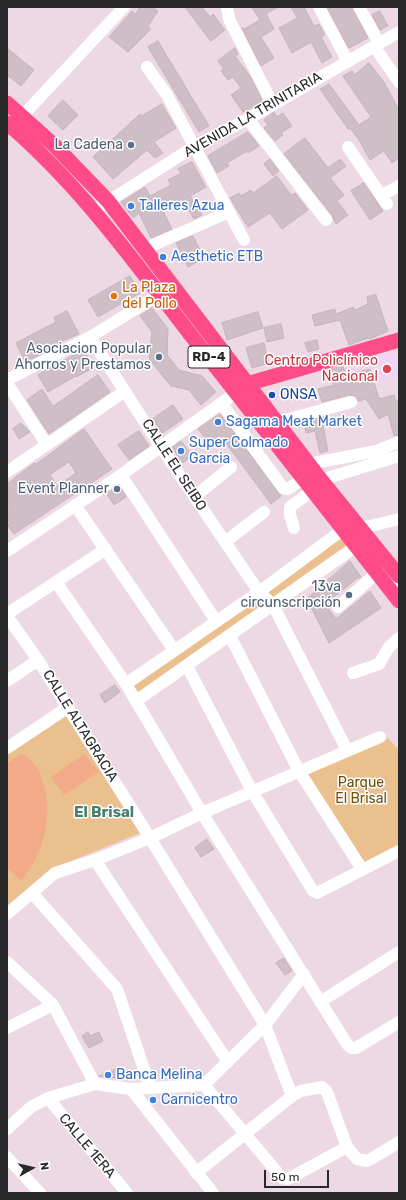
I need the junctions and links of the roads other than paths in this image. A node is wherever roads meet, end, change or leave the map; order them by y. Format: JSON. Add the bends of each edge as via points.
{"nodes":[{"id":1,"x":124,"y":7,"type":"edge"},
{"id":2,"x":227,"y":7,"type":"edge"},
{"id":3,"x":319,"y":7,"type":"edge"},
{"id":4,"x":360,"y":7,"type":"edge"},
{"id":5,"x":399,"y":32,"type":"edge"},
{"id":6,"x":376,"y":45,"type":"junction"},
{"id":7,"x":348,"y":60,"type":"junction"},
{"id":8,"x":147,"y":67,"type":"dead end"},
{"id":9,"x":399,"y":82,"type":"edge"},
{"id":10,"x":7,"y":104,"type":"edge"},
{"id":11,"x":273,"y":105,"type":"junction"},
{"id":12,"x":248,"y":119,"type":"junction"},
{"id":13,"x":14,"y":123,"type":"edge"},
{"id":14,"x":195,"y":146,"type":"junction"},
{"id":15,"x":348,"y":147,"type":"dead end"},
{"id":16,"x":399,"y":186,"type":"edge"},
{"id":17,"x":108,"y":201,"type":"junction"},
{"id":18,"x":93,"y":211,"type":"junction"},
{"id":19,"x":229,"y":212,"type":"junction"},
{"id":20,"x":326,"y":220,"type":"dead end"},
{"id":21,"x":244,"y":240,"type":"dead end"},
{"id":22,"x":144,"y":249,"type":"junction"},
{"id":23,"x":160,"y":294,"type":"junction"},
{"id":24,"x":90,"y":337,"type":"junction"},
{"id":25,"x":399,"y":340,"type":"edge"},
{"id":26,"x":7,"y":380,"type":"edge"},
{"id":27,"x":7,"y":383,"type":"edge"},
{"id":28,"x":242,"y":388,"type":"junction"},
{"id":29,"x":125,"y":391,"type":"junction"},
{"id":30,"x":351,"y":402,"type":"dead end"},
{"id":31,"x":222,"y":404,"type":"junction"},
{"id":32,"x":278,"y":422,"type":"junction"},
{"id":33,"x":399,"y":442,"type":"edge"},
{"id":34,"x":47,"y":444,"type":"junction"},
{"id":35,"x":160,"y":446,"type":"junction"},
{"id":36,"x":377,"y":456,"type":"junction"},
{"id":37,"x":399,"y":456,"type":"edge"},
{"id":38,"x":309,"y":464,"type":"junction"},
{"id":39,"x":231,"y":467,"type":"dead end"},
{"id":40,"x":7,"y":472,"type":"edge"},
{"id":41,"x":121,"y":475,"type":"junction"},
{"id":42,"x":304,"y":478,"type":"junction"},
{"id":43,"x":317,"y":485,"type":"junction"},
{"id":44,"x":194,"y":497,"type":"junction"},
{"id":45,"x":75,"y":506,"type":"junction"},
{"id":46,"x":264,"y":512,"type":"dead end"},
{"id":47,"x":399,"y":519,"type":"edge"},
{"id":48,"x":294,"y":528,"type":"dead end"},
{"id":49,"x":343,"y":529,"type":"junction"},
{"id":50,"x":360,"y":533,"type":"junction"},
{"id":51,"x":224,"y":542,"type":"junction"},
{"id":52,"x":106,"y":549,"type":"junction"},
{"id":53,"x":7,"y":551,"type":"edge"},
{"id":54,"x":377,"y":573,"type":"junction"},
{"id":55,"x":399,"y":576,"type":"edge"},
{"id":56,"x":56,"y":582,"type":"junction"},
{"id":57,"x":396,"y":591,"type":"edge"},
{"id":58,"x":259,"y":592,"type":"junction"},
{"id":59,"x":273,"y":606,"type":"junction"},
{"id":60,"x":338,"y":607,"type":"dead end"},
{"id":61,"x":7,"y":615,"type":"edge"},
{"id":62,"x":216,"y":621,"type":"junction"},
{"id":63,"x":230,"y":636,"type":"junction"},
{"id":64,"x":399,"y":638,"type":"edge"},
{"id":65,"x":174,"y":650,"type":"junction"},
{"id":66,"x":38,"y":660,"type":"junction"},
{"id":67,"x":186,"y":666,"type":"junction"},
{"id":68,"x":353,"y":673,"type":"dead end"},
{"id":69,"x":7,"y":681,"type":"edge"},
{"id":70,"x":126,"y":684,"type":"junction"},
{"id":71,"x":136,"y":701,"type":"junction"},
{"id":72,"x":68,"y":707,"type":"junction"},
{"id":73,"x":380,"y":737,"type":"dead end"},
{"id":74,"x":7,"y":748,"type":"edge"},
{"id":75,"x":347,"y":750,"type":"junction"},
{"id":76,"x":299,"y":771,"type":"junction"},
{"id":77,"x":252,"y":791,"type":"junction"},
{"id":78,"x":202,"y":813,"type":"junction"},
{"id":79,"x":150,"y":838,"type":"junction"},
{"id":80,"x":399,"y":851,"type":"edge"},
{"id":81,"x":95,"y":860,"type":"junction"},
{"id":82,"x":362,"y":869,"type":"junction"},
{"id":83,"x":32,"y":893,"type":"junction"},
{"id":84,"x":7,"y":914,"type":"edge"},
{"id":85,"x":399,"y":952,"type":"edge"},
{"id":86,"x":7,"y":962,"type":"edge"},
{"id":87,"x":304,"y":974,"type":"junction"},
{"id":88,"x":320,"y":1002,"type":"junction"},
{"id":89,"x":53,"y":1005,"type":"junction"},
{"id":90,"x":399,"y":1022,"type":"edge"},
{"id":91,"x":265,"y":1025,"type":"junction"},
{"id":92,"x":7,"y":1028,"type":"edge"},
{"id":93,"x":228,"y":1062,"type":"junction"},
{"id":94,"x":95,"y":1084,"type":"junction"},
{"id":95,"x":204,"y":1085,"type":"junction"},
{"id":96,"x":150,"y":1087,"type":"junction"},
{"id":97,"x":131,"y":1089,"type":"junction"},
{"id":98,"x":292,"y":1096,"type":"junction"},
{"id":99,"x":48,"y":1098,"type":"junction"},
{"id":100,"x":7,"y":1129,"type":"edge"},
{"id":101,"x":244,"y":1134,"type":"junction"},
{"id":102,"x":399,"y":1142,"type":"edge"},
{"id":103,"x":347,"y":1147,"type":"junction"},
{"id":104,"x":7,"y":1157,"type":"edge"},
{"id":105,"x":196,"y":1172,"type":"junction"},
{"id":106,"x":40,"y":1193,"type":"edge"},
{"id":107,"x":127,"y":1193,"type":"edge"},
{"id":108,"x":213,"y":1193,"type":"edge"}],
"edges":[{"from":1,"to":13,"type":"street"},
{"from":2,"to":11,"type":"street","via":[[229,19]]},
{"from":3,"to":7,"type":"street"},
{"from":4,"to":6,"type":"street"},
{"from":5,"to":6,"type":"street","name":"AVENIDA LA TRINITARIA"},
{"from":6,"to":7,"type":"street","name":"AVENIDA LA TRINITARIA"},
{"from":6,"to":9,"type":"street"},
{"from":7,"to":11,"type":"street","name":"AVENIDA LA TRINITARIA"},
{"from":8,"to":14,"type":"street","via":[[167,95]]},
{"from":10,"to":13,"type":"main road","number":"RD-4"},
{"from":11,"to":12,"type":"street","name":"AVENIDA LA TRINITARIA"},
{"from":12,"to":14,"type":"street","name":"AVENIDA LA TRINITARIA"},
{"from":12,"to":20,"type":"street"},
{"from":13,"to":17,"type":"main road","number":"RD-4","via":[[55,146]]},
{"from":13,"to":18,"type":"main road","number":"RD-4"},
{"from":14,"to":17,"type":"street","name":"AVENIDA LA TRINITARIA"},
{"from":14,"to":19,"type":"street"},
{"from":15,"to":16,"type":"street","via":[[385,199]]},
{"from":17,"to":18,"type":"street","name":"AVENIDA LA TRINITARIA"},
{"from":17,"to":22,"type":"main road","number":"RD-4"},
{"from":18,"to":23,"type":"main road","number":"RD-4"},
{"from":19,"to":21,"type":"street"},
{"from":19,"to":22,"type":"street"},
{"from":22,"to":28,"type":"main road","number":"RD-4"},
{"from":23,"to":24,"type":"street"},
{"from":23,"to":28,"type":"main road","number":"RD-4"},
{"from":24,"to":26,"type":"street"},
{"from":24,"to":29,"type":"street","name":"CALLE EL SEIBO"},
{"from":25,"to":28,"type":"main road"},
{"from":27,"to":34,"type":"street"},
{"from":28,"to":31,"type":"street"},
{"from":28,"to":32,"type":"main road","number":"RD-4"},
{"from":28,"to":42,"type":"main road","number":"RD-4"},
{"from":29,"to":34,"type":"street"},
{"from":29,"to":35,"type":"street","name":"CALLE EL SEIBO"},
{"from":30,"to":32,"type":"street"},
{"from":31,"to":35,"type":"street"},
{"from":31,"to":42,"type":"street","via":[[283,488],[288,489]]},
{"from":32,"to":38,"type":"main road","number":"RD-4"},
{"from":33,"to":36,"type":"street"},
{"from":34,"to":40,"type":"street"},
{"from":35,"to":41,"type":"street"},
{"from":35,"to":44,"type":"street","name":"CALLE EL SEIBO"},
{"from":36,"to":37,"type":"street"},
{"from":36,"to":38,"type":"street"},
{"from":36,"to":43,"type":"street"},
{"from":38,"to":43,"type":"main road","number":"RD-4"},
{"from":39,"to":44,"type":"street"},
{"from":41,"to":45,"type":"street"},
{"from":41,"to":62,"type":"street"},
{"from":42,"to":43,"type":"main road","number":"RD-4"},
{"from":43,"to":48,"type":"street","via":[[290,507]]},
{"from":43,"to":49,"type":"main road","number":"RD-4"},
{"from":43,"to":50,"type":"main road","number":"RD-4"},
{"from":44,"to":51,"type":"street","name":"CALLE EL SEIBO"},
{"from":45,"to":52,"type":"street"},
{"from":45,"to":53,"type":"street"},
{"from":46,"to":51,"type":"street"},
{"from":47,"to":50,"type":"street"},
{"from":49,"to":50,"type":"main road","number":"RD-4"},
{"from":49,"to":50,"type":"street"},
{"from":49,"to":58,"type":"street"},
{"from":50,"to":54,"type":"main road","number":"RD-4"},
{"from":50,"to":55,"type":"main road","number":"RD-4"},
{"from":50,"to":59,"type":"street"},
{"from":51,"to":58,"type":"street","name":"CALLE EL SEIBO"},
{"from":52,"to":56,"type":"street"},
{"from":52,"to":65,"type":"street"},
{"from":54,"to":57,"type":"main road","number":"RD-4"},
{"from":54,"to":60,"type":"street"},
{"from":56,"to":61,"type":"street"},
{"from":56,"to":70,"type":"street"},
{"from":58,"to":59,"type":"street","name":"CALLE EL SEIBO"},
{"from":58,"to":62,"type":"street"},
{"from":59,"to":63,"type":"street"},
{"from":59,"to":75,"type":"street","name":"CALLE EL SEIBO"},
{"from":61,"to":66,"type":"street","name":"CALLE ALTAGRACIA"},
{"from":62,"to":65,"type":"street"},
{"from":63,"to":67,"type":"street"},
{"from":63,"to":76,"type":"street"},
{"from":64,"to":68,"type":"street","via":[[389,647],[379,664]]},
{"from":65,"to":70,"type":"street"},
{"from":66,"to":69,"type":"street"},
{"from":66,"to":72,"type":"street","name":"CALLE ALTAGRACIA"},
{"from":67,"to":71,"type":"street"},
{"from":67,"to":77,"type":"street"},
{"from":70,"to":71,"type":"street"},
{"from":71,"to":78,"type":"street"},
{"from":72,"to":74,"type":"street"},
{"from":72,"to":79,"type":"street","name":"CALLE ALTAGRACIA"},
{"from":73,"to":75,"type":"street"},
{"from":75,"to":76,"type":"street"},
{"from":76,"to":77,"type":"street"},
{"from":76,"to":82,"type":"street"},
{"from":77,"to":78,"type":"street"},
{"from":77,"to":82,"type":"street","via":[[315,893]]},
{"from":78,"to":79,"type":"street"},
{"from":78,"to":87,"type":"street"},
{"from":79,"to":81,"type":"street"},
{"from":79,"to":91,"type":"street","name":"CALLE ALTAGRACIA"},
{"from":80,"to":82,"type":"street"},
{"from":81,"to":83,"type":"street","via":[[55,873]]},
{"from":81,"to":93,"type":"street"},
{"from":83,"to":84,"type":"street"},
{"from":83,"to":96,"type":"street","via":[[116,989]]},
{"from":85,"to":88,"type":"street"},
{"from":86,"to":89,"type":"street"},
{"from":87,"to":88,"type":"street"},
{"from":87,"to":91,"type":"street"},
{"from":88,"to":90,"type":"street","via":[[351,1048],[356,1048]]},
{"from":89,"to":92,"type":"street"},
{"from":89,"to":94,"type":"street"},
{"from":91,"to":93,"type":"street"},
{"from":91,"to":98,"type":"street","name":"CALLE ALTAGRACIA"},
{"from":93,"to":95,"type":"street"},
{"from":94,"to":97,"type":"street"},
{"from":94,"to":99,"type":"street"},
{"from":95,"to":96,"type":"street"},
{"from":95,"to":101,"type":"street"},
{"from":96,"to":97,"type":"street"},
{"from":97,"to":105,"type":"street"},
{"from":98,"to":101,"type":"street"},
{"from":98,"to":103,"type":"street","via":[[317,1086],[325,1088]]},
{"from":99,"to":100,"type":"street","via":[[31,1107]]},
{"from":99,"to":107,"type":"street","name":"CALLE 1ERA"},
{"from":101,"to":103,"type":"street","via":[[282,1178],[288,1179]]},
{"from":101,"to":105,"type":"street"},
{"from":102,"to":103,"type":"street","via":[[367,1161],[357,1159]]},
{"from":104,"to":106,"type":"street"},
{"from":105,"to":108,"type":"street"}]}
